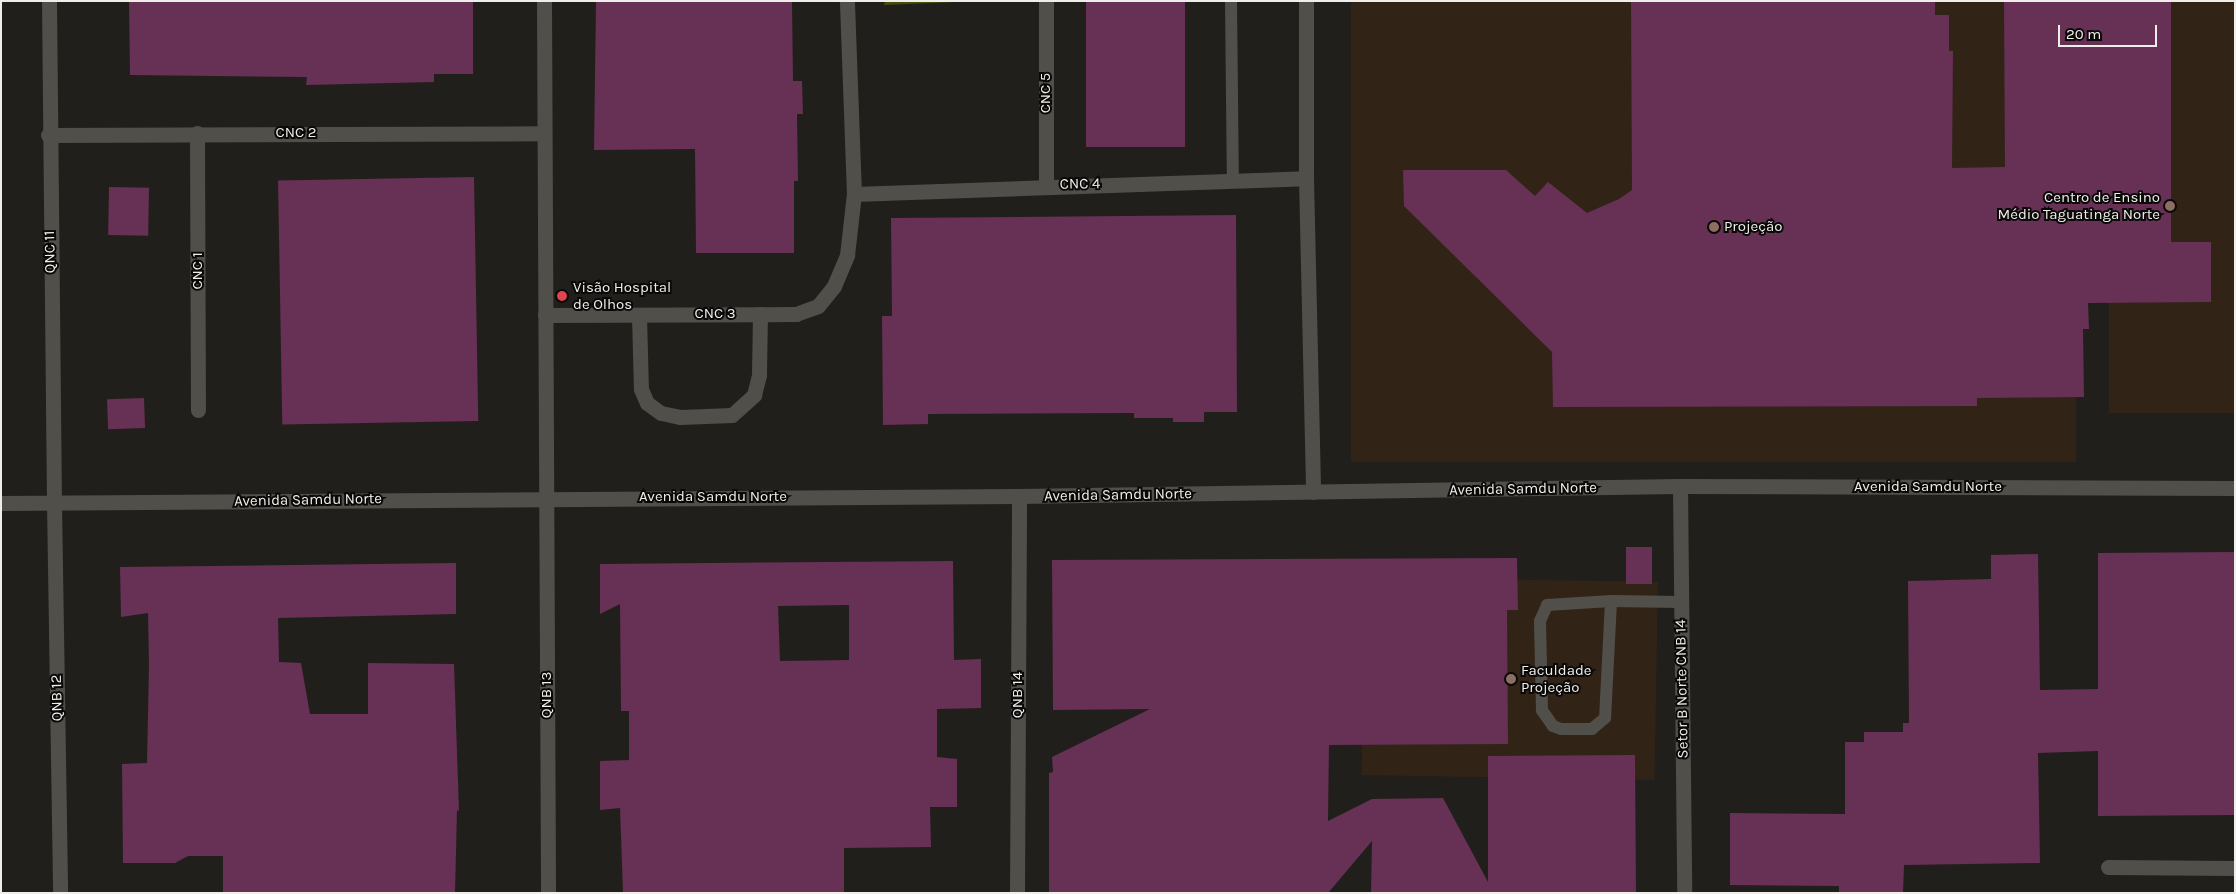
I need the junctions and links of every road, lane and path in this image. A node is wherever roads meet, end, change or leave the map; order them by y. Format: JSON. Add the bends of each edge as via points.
{"nodes":[{"id":1,"x":48,"y":1,"type":"edge"},
{"id":2,"x":544,"y":1,"type":"edge"},
{"id":3,"x":847,"y":1,"type":"edge"},
{"id":4,"x":1046,"y":1,"type":"edge"},
{"id":5,"x":1230,"y":1,"type":"edge"},
{"id":6,"x":1306,"y":1,"type":"edge"},
{"id":7,"x":197,"y":133,"type":"junction"},
{"id":8,"x":544,"y":133,"type":"junction"},
{"id":9,"x":48,"y":136,"type":"junction"},
{"id":10,"x":1306,"y":178,"type":"junction"},
{"id":11,"x":1232,"y":180,"type":"junction"},
{"id":12,"x":1046,"y":185,"type":"junction"},
{"id":13,"x":854,"y":194,"type":"junction"},
{"id":14,"x":760,"y":314,"type":"junction"},
{"id":15,"x":545,"y":315,"type":"junction"},
{"id":16,"x":639,"y":315,"type":"junction"},
{"id":17,"x":198,"y":410,"type":"dead end"},
{"id":18,"x":1680,"y":486,"type":"junction"},
{"id":19,"x":2235,"y":488,"type":"edge"},
{"id":20,"x":1313,"y":492,"type":"junction"},
{"id":21,"x":1019,"y":496,"type":"junction"},
{"id":22,"x":546,"y":498,"type":"junction"},
{"id":23,"x":1,"y":503,"type":"edge"},
{"id":24,"x":54,"y":503,"type":"junction"},
{"id":25,"x":1611,"y":601,"type":"junction"},
{"id":26,"x":1682,"y":602,"type":"junction"},
{"id":27,"x":2108,"y":867,"type":"dead end"},
{"id":28,"x":2235,"y":868,"type":"edge"},
{"id":29,"x":60,"y":893,"type":"edge"},
{"id":30,"x":548,"y":893,"type":"edge"},
{"id":31,"x":1017,"y":893,"type":"edge"},
{"id":32,"x":1684,"y":893,"type":"edge"}],
"edges":[{"from":1,"to":9,"type":"street","name":"QNC 11"},
{"from":2,"to":8,"type":"street","name":"QNB 13"},
{"from":3,"to":13,"type":"street"},
{"from":4,"to":12,"type":"street","name":"CNC 5"},
{"from":5,"to":11,"type":"lane"},
{"from":6,"to":10,"type":"street"},
{"from":7,"to":8,"type":"street","name":"CNC 2"},
{"from":7,"to":9,"type":"street","name":"CNC 2"},
{"from":7,"to":17,"type":"street","name":"CNC 1"},
{"from":8,"to":15,"type":"street","name":"QNB 13"},
{"from":9,"to":24,"type":"street","name":"QNC 11"},
{"from":10,"to":11,"type":"street","name":"CNC 4"},
{"from":10,"to":20,"type":"street"},
{"from":11,"to":12,"type":"street","name":"CNC 4"},
{"from":12,"to":13,"type":"street","name":"CNC 4"},
{"from":13,"to":14,"type":"street","name":"CNC 3","via":[[847,255],[834,286],[818,306],[796,314]]},
{"from":14,"to":16,"type":"street","name":"CNC 3"},
{"from":14,"to":16,"type":"street","via":[[759,375],[754,395],[732,415],[680,417],[661,413],[647,403],[641,389]]},
{"from":15,"to":16,"type":"street","name":"CNC 3"},
{"from":15,"to":22,"type":"street","name":"QNB 13"},
{"from":18,"to":19,"type":"street","name":"Avenida Samdu Norte"},
{"from":18,"to":20,"type":"street","name":"Avenida Samdu Norte"},
{"from":18,"to":26,"type":"street","name":"Setor B Norte CNB 14"},
{"from":20,"to":21,"type":"street","name":"Avenida Samdu Norte"},
{"from":21,"to":22,"type":"street","name":"Avenida Samdu Norte"},
{"from":21,"to":31,"type":"street","name":"QNB 14"},
{"from":22,"to":24,"type":"street","name":"Avenida Samdu Norte"},
{"from":22,"to":30,"type":"street","name":"QNB 13"},
{"from":23,"to":24,"type":"street","name":"Avenida Samdu Norte"},
{"from":24,"to":29,"type":"street","name":"QNB 12"},
{"from":25,"to":25,"type":"lane","via":[[1605,718],[1592,729],[1553,726],[1542,710],[1542,610],[1557,602]]},
{"from":25,"to":26,"type":"lane"},
{"from":26,"to":32,"type":"street","name":"Setor B Norte CNB 14"},
{"from":27,"to":28,"type":"street"}]}
